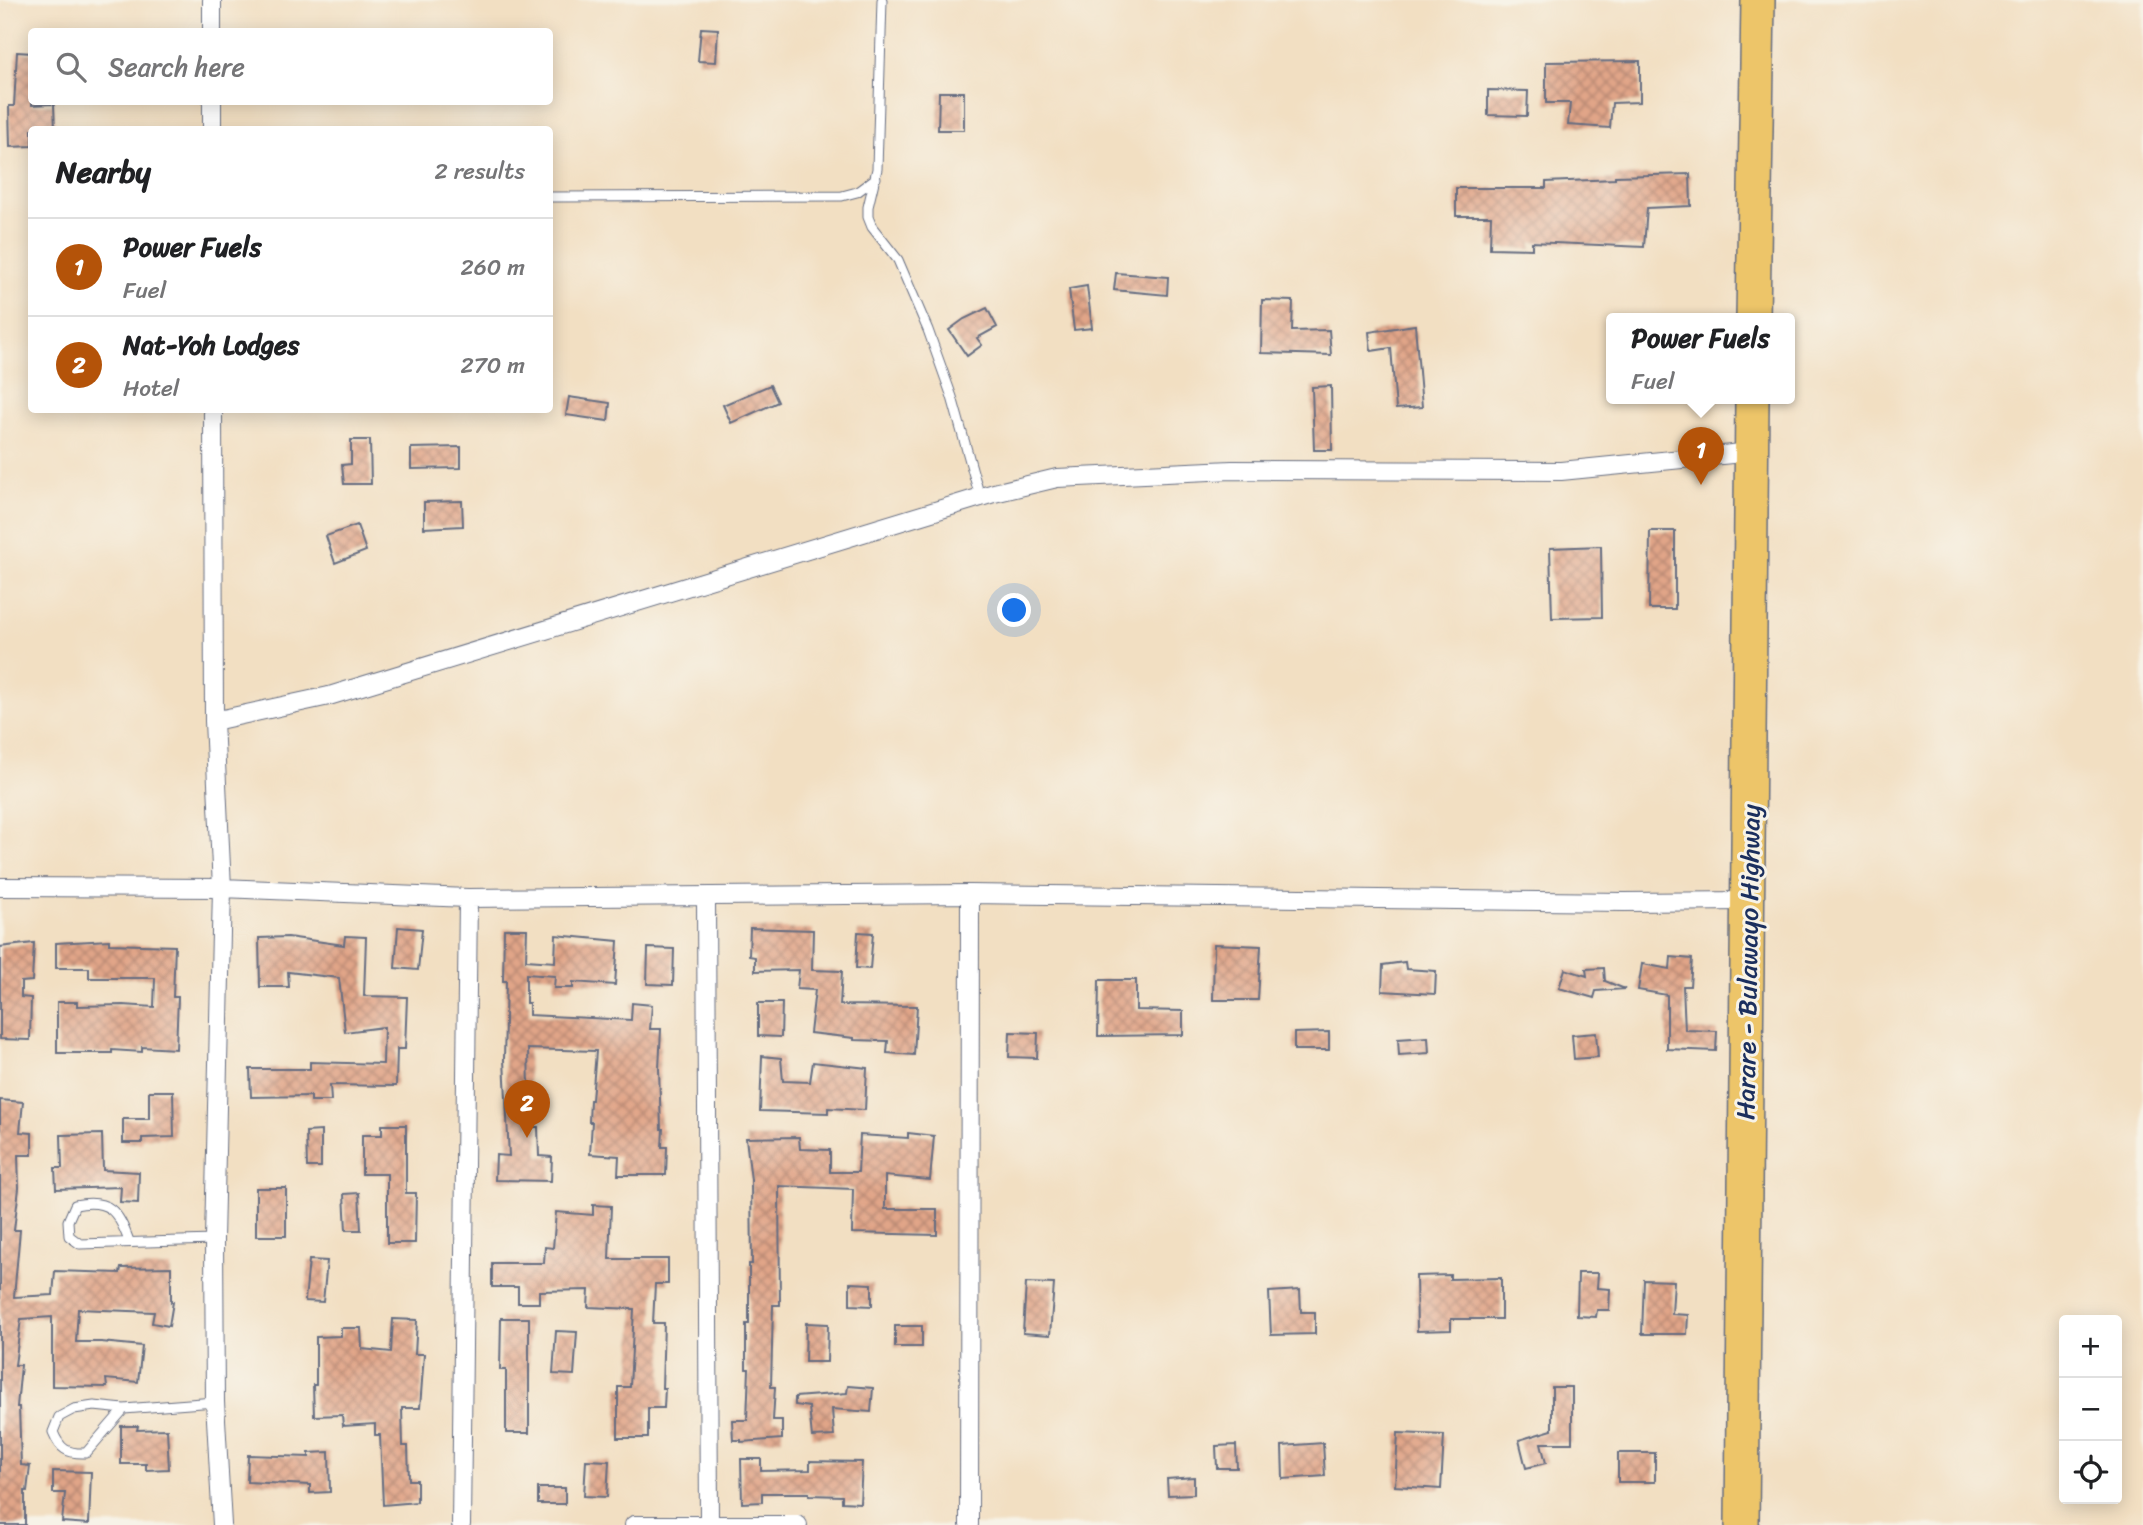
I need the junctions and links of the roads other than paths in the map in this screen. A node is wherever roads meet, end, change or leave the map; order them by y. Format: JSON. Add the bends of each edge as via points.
{"nodes":[{"id":1,"x":212,"y":0,"type":"edge"},
{"id":2,"x":882,"y":0,"type":"edge"},
{"id":3,"x":1758,"y":0,"type":"edge"},
{"id":4,"x":212,"y":28,"type":"edge"},
{"id":5,"x":212,"y":105,"type":"edge"},
{"id":6,"x":212,"y":126,"type":"edge"},
{"id":7,"x":876,"y":178,"type":"junction"},
{"id":8,"x":553,"y":197,"type":"edge"},
{"id":9,"x":1753,"y":313,"type":"edge"},
{"id":10,"x":1752,"y":404,"type":"edge"},
{"id":11,"x":213,"y":413,"type":"edge"},
{"id":12,"x":1752,"y":452,"type":"junction"},
{"id":13,"x":980,"y":497,"type":"junction"},
{"id":14,"x":214,"y":721,"type":"junction"},
{"id":15,"x":0,"y":887,"type":"edge"},
{"id":16,"x":222,"y":888,"type":"junction"},
{"id":17,"x":970,"y":894,"type":"junction"},
{"id":18,"x":706,"y":897,"type":"junction"},
{"id":19,"x":468,"y":898,"type":"junction"},
{"id":20,"x":1749,"y":901,"type":"junction"},
{"id":21,"x":214,"y":1240,"type":"junction"},
{"id":22,"x":129,"y":1241,"type":"junction"},
{"id":23,"x":215,"y":1402,"type":"junction"},
{"id":24,"x":124,"y":1409,"type":"junction"},
{"id":25,"x":709,"y":1524,"type":"edge"},
{"id":26,"x":222,"y":1525,"type":"edge"},
{"id":27,"x":461,"y":1525,"type":"edge"},
{"id":28,"x":634,"y":1525,"type":"edge"},
{"id":29,"x":798,"y":1525,"type":"edge"},
{"id":30,"x":969,"y":1525,"type":"edge"},
{"id":31,"x":1742,"y":1525,"type":"edge"}],
"edges":[{"from":1,"to":4,"type":"street"},
{"from":2,"to":7,"type":"lane"},
{"from":3,"to":9,"type":"highway"},
{"from":5,"to":6,"type":"street"},
{"from":7,"to":8,"type":"lane","via":[[842,196]]},
{"from":7,"to":13,"type":"lane","via":[[868,207],[870,223],[898,260],[928,330]]},
{"from":10,"to":12,"type":"highway","name":"Harare - Bulawayo Highway"},
{"from":11,"to":14,"type":"street"},
{"from":12,"to":13,"type":"street","via":[[1561,471],[1232,470],[1057,478]]},
{"from":12,"to":20,"type":"highway","name":"Harare - Bulawayo Highway"},
{"from":13,"to":14,"type":"street","via":[[329,696]]},
{"from":14,"to":16,"type":"street"},
{"from":15,"to":16,"type":"street"},
{"from":16,"to":19,"type":"street"},
{"from":16,"to":21,"type":"street"},
{"from":17,"to":18,"type":"street"},
{"from":17,"to":20,"type":"street"},
{"from":17,"to":30,"type":"street"},
{"from":18,"to":19,"type":"street"},
{"from":18,"to":25,"type":"street"},
{"from":19,"to":27,"type":"street"},
{"from":20,"to":31,"type":"highway","name":"Harare - Bulawayo Highway"},
{"from":21,"to":22,"type":"lane"},
{"from":21,"to":23,"type":"street"},
{"from":22,"to":22,"type":"lane","via":[[79,1244],[69,1236],[68,1221],[75,1205],[92,1202],[111,1208]]},
{"from":23,"to":24,"type":"lane"},
{"from":23,"to":26,"type":"street"},
{"from":24,"to":24,"type":"lane","via":[[94,1406],[59,1417],[53,1432],[59,1447],[72,1454],[86,1453]]},
{"from":25,"to":28,"type":"street"},
{"from":25,"to":29,"type":"street"}]}
